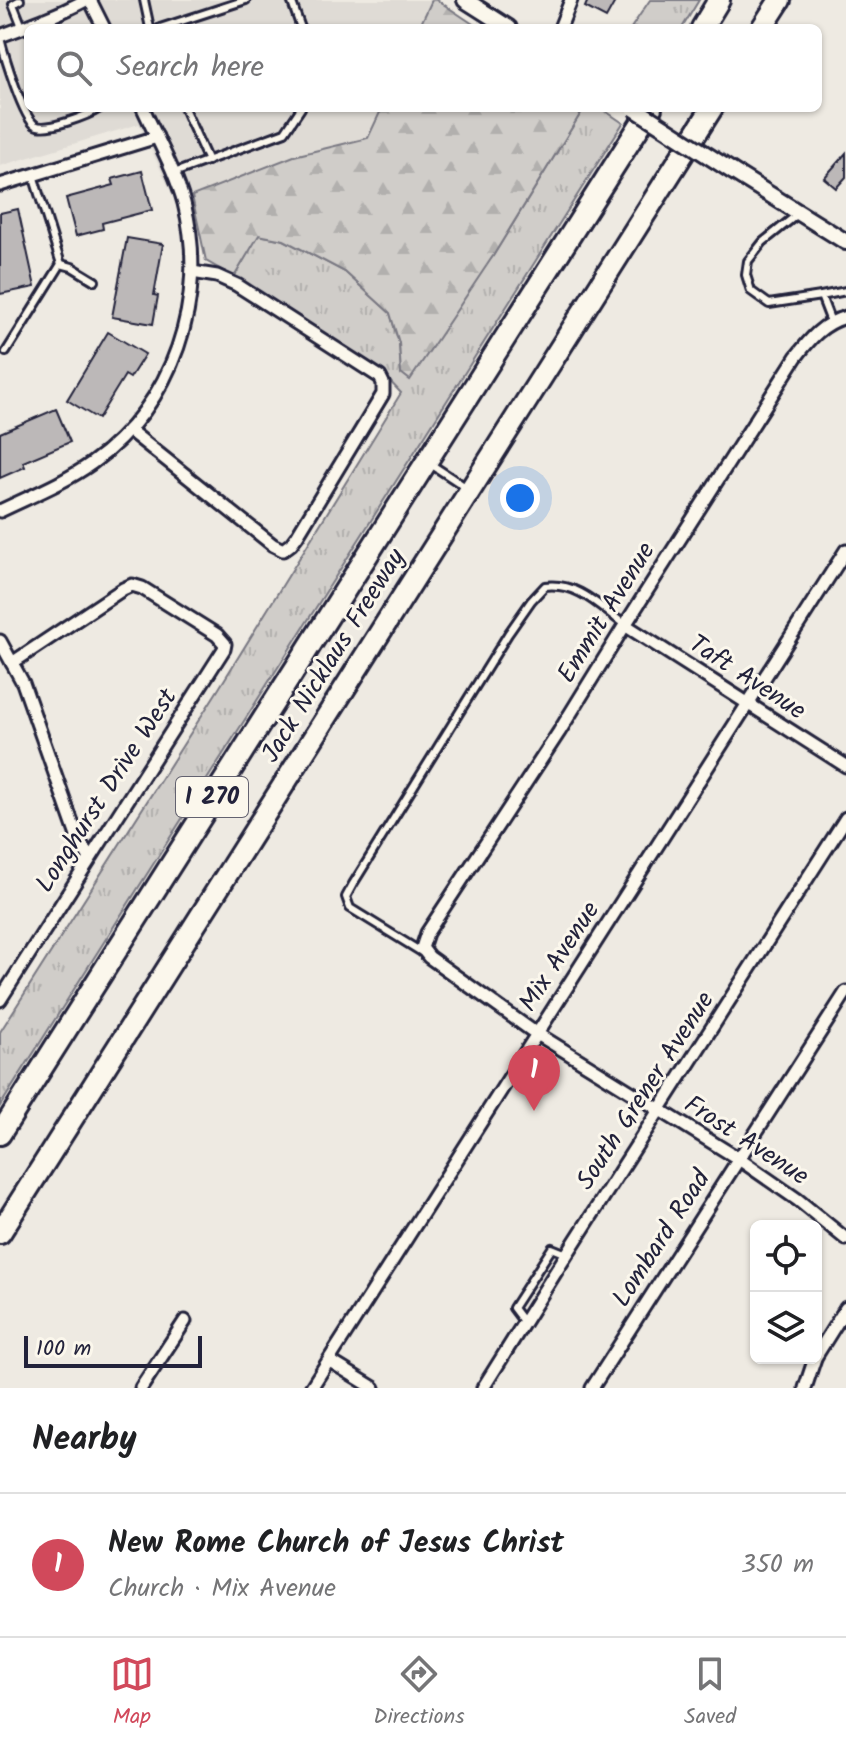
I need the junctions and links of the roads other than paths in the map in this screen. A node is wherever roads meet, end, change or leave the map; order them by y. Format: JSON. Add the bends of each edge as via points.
{"nodes":[{"id":1,"x":3,"y":0,"type":"edge"},
{"id":2,"x":88,"y":0,"type":"edge"},
{"id":3,"x":144,"y":0,"type":"edge"},
{"id":4,"x":246,"y":0,"type":"edge"},
{"id":5,"x":291,"y":0,"type":"edge"},
{"id":6,"x":465,"y":0,"type":"edge"},
{"id":7,"x":571,"y":0,"type":"edge"},
{"id":8,"x":719,"y":0,"type":"edge"},
{"id":9,"x":780,"y":0,"type":"edge"},
{"id":10,"x":16,"y":2,"type":"edge"},
{"id":11,"x":35,"y":24,"type":"edge"},
{"id":12,"x":102,"y":24,"type":"edge"},
{"id":13,"x":149,"y":24,"type":"edge"},
{"id":14,"x":172,"y":24,"type":"edge"},
{"id":15,"x":300,"y":24,"type":"edge"},
{"id":16,"x":503,"y":24,"type":"edge"},
{"id":17,"x":562,"y":24,"type":"edge"},
{"id":18,"x":704,"y":24,"type":"edge"},
{"id":19,"x":765,"y":24,"type":"edge"},
{"id":20,"x":23,"y":29,"type":"joint"},
{"id":21,"x":0,"y":37,"type":"edge"},
{"id":22,"x":8,"y":67,"type":"junction"},
{"id":23,"x":0,"y":69,"type":"edge"},
{"id":24,"x":24,"y":107,"type":"edge"},
{"id":25,"x":26,"y":112,"type":"edge"},
{"id":26,"x":93,"y":112,"type":"edge"},
{"id":27,"x":145,"y":112,"type":"edge"},
{"id":28,"x":186,"y":112,"type":"edge"},
{"id":29,"x":298,"y":112,"type":"edge"},
{"id":30,"x":640,"y":112,"type":"edge"},
{"id":31,"x":648,"y":112,"type":"edge"},
{"id":32,"x":709,"y":112,"type":"edge"},
{"id":33,"x":157,"y":137,"type":"junction"},
{"id":34,"x":208,"y":161,"type":"junction"},
{"id":35,"x":174,"y":173,"type":"junction"},
{"id":36,"x":33,"y":175,"type":"junction"},
{"id":37,"x":0,"y":185,"type":"edge"},
{"id":38,"x":799,"y":213,"type":"junction"},
{"id":39,"x":846,"y":242,"type":"edge"},
{"id":40,"x":61,"y":264,"type":"junction"},
{"id":41,"x":192,"y":272,"type":"junction"},
{"id":42,"x":95,"y":281,"type":"dead end"},
{"id":43,"x":846,"y":291,"type":"edge"},
{"id":44,"x":821,"y":296,"type":"junction"},
{"id":45,"x":846,"y":317,"type":"edge"},
{"id":46,"x":831,"y":322,"type":"junction"},
{"id":47,"x":6,"y":352,"type":"dead end"},
{"id":48,"x":129,"y":430,"type":"junction"},
{"id":49,"x":426,"y":461,"type":"junction"},
{"id":50,"x":470,"y":490,"type":"junction"},
{"id":51,"x":0,"y":511,"type":"edge"},
{"id":52,"x":846,"y":550,"type":"edge"},
{"id":53,"x":625,"y":625,"type":"junction"},
{"id":54,"x":0,"y":641,"type":"edge"},
{"id":55,"x":12,"y":663,"type":"junction"},
{"id":56,"x":747,"y":705,"type":"junction"},
{"id":57,"x":846,"y":766,"type":"edge"},
{"id":58,"x":846,"y":818,"type":"edge"},
{"id":59,"x":90,"y":858,"type":"junction"},
{"id":60,"x":423,"y":951,"type":"junction"},
{"id":61,"x":846,"y":992,"type":"edge"},
{"id":62,"x":0,"y":1000,"type":"edge"},
{"id":63,"x":537,"y":1033,"type":"junction"},
{"id":64,"x":659,"y":1110,"type":"junction"},
{"id":65,"x":0,"y":1134,"type":"edge"},
{"id":66,"x":739,"y":1159,"type":"junction"},
{"id":67,"x":0,"y":1233,"type":"edge"},
{"id":68,"x":846,"y":1239,"type":"edge"},
{"id":69,"x":567,"y":1254,"type":"junction"},
{"id":70,"x":846,"y":1308,"type":"edge"},
{"id":71,"x":185,"y":1321,"type":"dead end"},
{"id":72,"x":525,"y":1324,"type":"junction"},
{"id":73,"x":822,"y":1347,"type":"edge"},
{"id":74,"x":330,"y":1361,"type":"junction"},
{"id":75,"x":814,"y":1364,"type":"edge"},
{"id":76,"x":141,"y":1388,"type":"edge"},
{"id":77,"x":311,"y":1388,"type":"edge"},
{"id":78,"x":374,"y":1388,"type":"edge"},
{"id":79,"x":483,"y":1388,"type":"edge"},
{"id":80,"x":592,"y":1388,"type":"edge"},
{"id":81,"x":805,"y":1388,"type":"edge"}],
"edges":[{"from":1,"to":10,"type":"lane"},
{"from":2,"to":11,"type":"street"},
{"from":2,"to":12,"type":"street"},
{"from":3,"to":13,"type":"lane"},
{"from":4,"to":14,"type":"lane"},
{"from":5,"to":15,"type":"lane"},
{"from":6,"to":16,"type":"street"},
{"from":7,"to":17,"type":"street"},
{"from":8,"to":18,"type":"highway"},
{"from":9,"to":19,"type":"highway"},
{"from":10,"to":20,"type":"lane"},
{"from":20,"to":21,"type":"street"},
{"from":21,"to":22,"type":"lane"},
{"from":22,"to":23,"type":"lane"},
{"from":22,"to":24,"type":"lane"},
{"from":25,"to":26,"type":"lane","via":[[38,127]]},
{"from":27,"to":33,"type":"street"},
{"from":28,"to":34,"type":"lane"},
{"from":29,"to":34,"type":"lane","via":[[285,132]]},
{"from":30,"to":38,"type":"street","bridge":true},
{"from":31,"to":49,"type":"highway","name":"Jack Nicklaus Freeway","number":"I 270"},
{"from":32,"to":50,"type":"highway","name":"Jack Nicklaus Freeway","number":"I 270"},
{"from":33,"to":35,"type":"street"},
{"from":33,"to":36,"type":"street"},
{"from":34,"to":35,"type":"lane"},
{"from":35,"to":41,"type":"street","via":[[190,229]]},
{"from":36,"to":37,"type":"street"},
{"from":36,"to":40,"type":"lane"},
{"from":38,"to":39,"type":"street"},
{"from":38,"to":44,"type":"lane","via":[[763,242],[748,261],[746,275],[751,291],[769,304]]},
{"from":40,"to":42,"type":"lane"},
{"from":40,"to":47,"type":"lane"},
{"from":41,"to":48,"type":"street","via":[[174,359]]},
{"from":41,"to":48,"type":"street","via":[[237,285],[380,377],[383,394],[297,536],[283,550]]},
{"from":43,"to":44,"type":"lane"},
{"from":44,"to":46,"type":"lane"},
{"from":45,"to":46,"type":"street","name":"Emmit Avenue"},
{"from":46,"to":53,"type":"street","name":"Emmit Avenue","via":[[796,357]]},
{"from":48,"to":51,"type":"street","via":[[71,476]]},
{"from":49,"to":50,"type":"lane"},
{"from":49,"to":65,"type":"highway","name":"Jack Nicklaus Freeway","number":"I 270"},
{"from":50,"to":67,"type":"highway","name":"Jack Nicklaus Freeway","number":"I 270"},
{"from":52,"to":56,"type":"street","name":"Mix Avenue"},
{"from":53,"to":56,"type":"street","name":"Taft Avenue"},
{"from":53,"to":60,"type":"street","name":"Emmit Avenue","via":[[427,933]]},
{"from":53,"to":60,"type":"lane","via":[[576,589],[545,586],[508,634],[353,884],[346,897],[350,908]]},
{"from":54,"to":55,"type":"street"},
{"from":55,"to":59,"type":"street","via":[[78,839]]},
{"from":55,"to":59,"type":"street","name":"Longhurst Drive West","via":[[132,585],[225,644]]},
{"from":56,"to":57,"type":"street","name":"Taft Avenue"},
{"from":56,"to":63,"type":"street","name":"Mix Avenue"},
{"from":58,"to":64,"type":"street","name":"South Grener Avenue"},
{"from":59,"to":62,"type":"street","name":"Longhurst Drive West"},
{"from":60,"to":63,"type":"street","name":"Frost Avenue"},
{"from":61,"to":66,"type":"street","name":"Lombard Road"},
{"from":63,"to":64,"type":"street","name":"Frost Avenue"},
{"from":63,"to":74,"type":"street","name":"Mix Avenue"},
{"from":64,"to":66,"type":"street","name":"Frost Avenue"},
{"from":64,"to":69,"type":"street","name":"South Grener Avenue"},
{"from":66,"to":68,"type":"street","name":"Frost Avenue"},
{"from":66,"to":80,"type":"street","name":"Lombard Road"},
{"from":69,"to":72,"type":"street","name":"South Grener Avenue"},
{"from":69,"to":72,"type":"lane","via":[[552,1248],[513,1308]]},
{"from":70,"to":73,"type":"street"},
{"from":71,"to":76,"type":"street"},
{"from":72,"to":79,"type":"street","name":"South Grener Avenue"},
{"from":74,"to":77,"type":"street","name":"Mix Avenue"},
{"from":74,"to":78,"type":"street"},
{"from":75,"to":81,"type":"street"}]}
